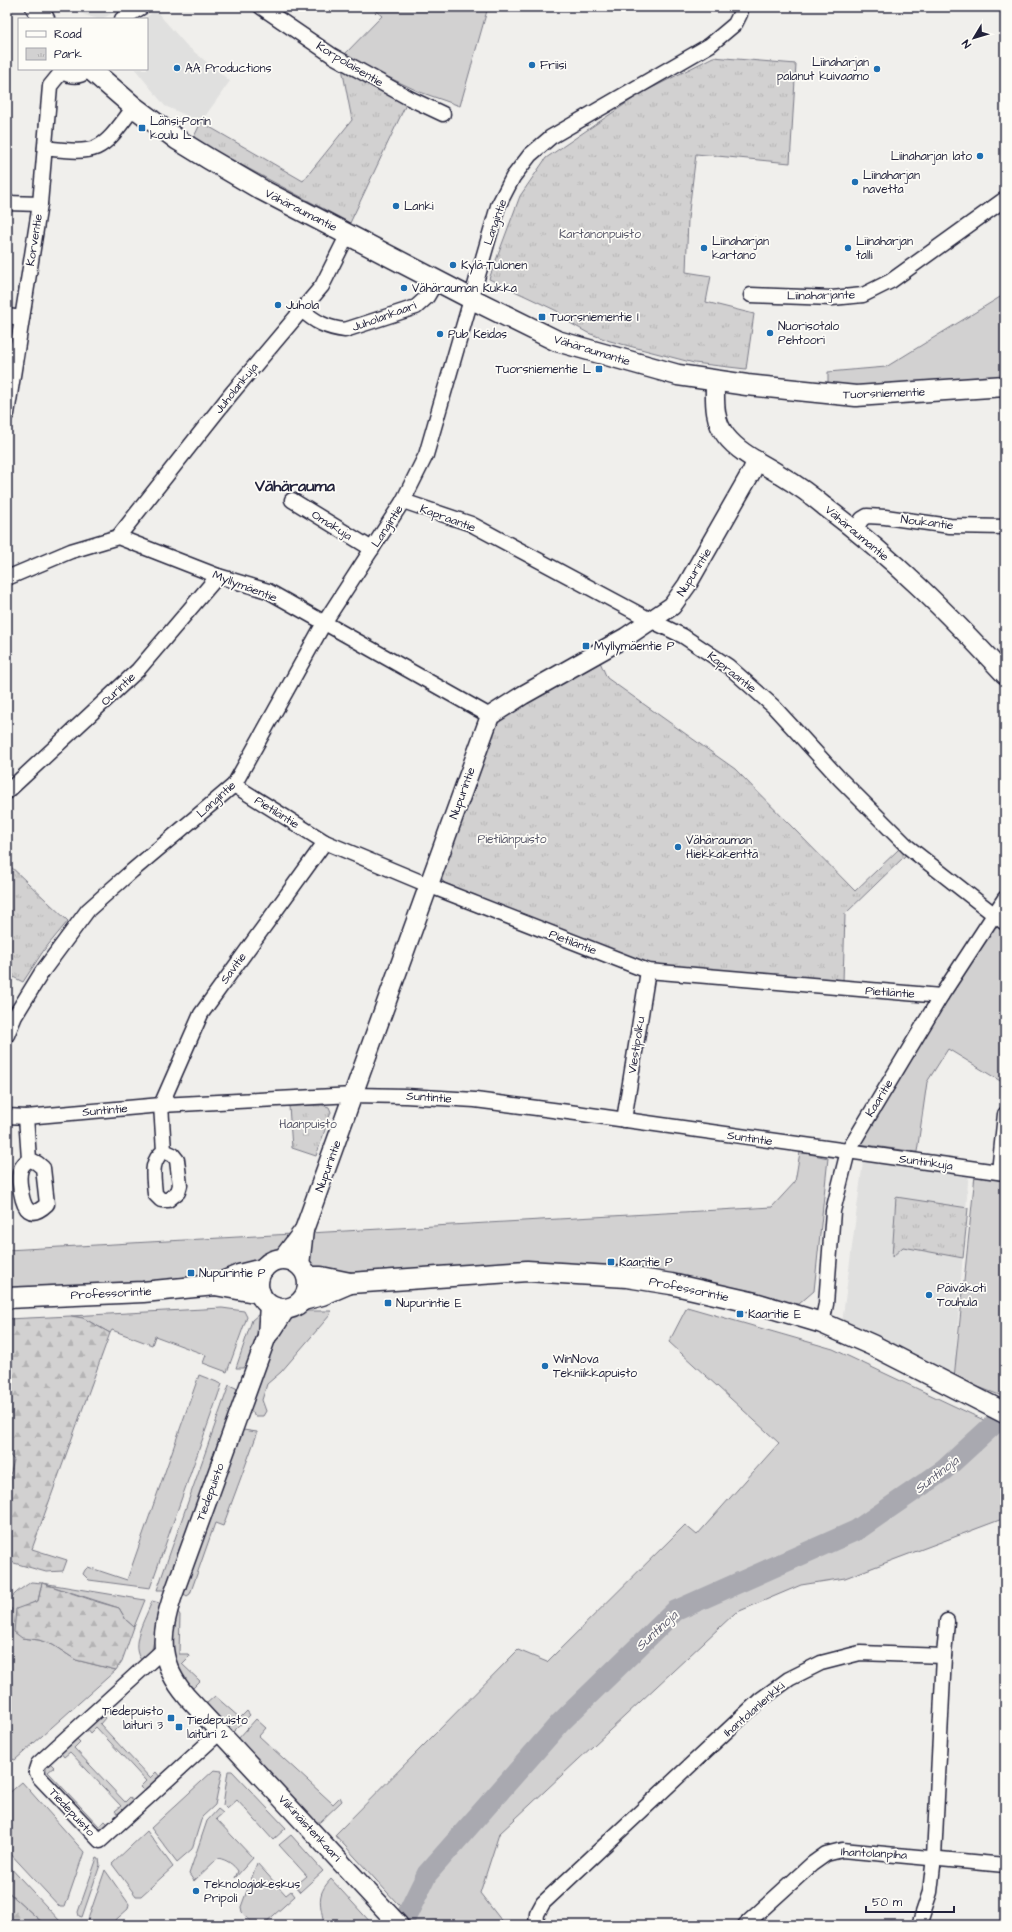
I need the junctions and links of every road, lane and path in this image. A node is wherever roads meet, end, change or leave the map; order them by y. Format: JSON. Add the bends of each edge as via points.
{"nodes":[{"id":1,"x":36,"y":7,"type":"edge"},
{"id":2,"x":142,"y":7,"type":"edge"},
{"id":3,"x":261,"y":7,"type":"edge"},
{"id":4,"x":740,"y":7,"type":"edge"},
{"id":5,"x":43,"y":18,"type":"edge"},
{"id":6,"x":124,"y":18,"type":"edge"},
{"id":7,"x":62,"y":70,"type":"edge"},
{"id":8,"x":66,"y":70,"type":"edge"},
{"id":9,"x":83,"y":70,"type":"edge"},
{"id":10,"x":91,"y":70,"type":"edge"},
{"id":11,"x":134,"y":107,"type":"junction"},
{"id":12,"x":443,"y":114,"type":"dead end"},
{"id":13,"x":45,"y":148,"type":"junction"},
{"id":14,"x":1005,"y":199,"type":"edge"},
{"id":15,"x":7,"y":203,"type":"edge"},
{"id":16,"x":40,"y":204,"type":"junction"},
{"id":17,"x":348,"y":234,"type":"junction"},
{"id":18,"x":437,"y":280,"type":"junction"},
{"id":19,"x":751,"y":295,"type":"dead end"},
{"id":20,"x":470,"y":298,"type":"junction"},
{"id":21,"x":302,"y":310,"type":"junction"},
{"id":22,"x":7,"y":316,"type":"edge"},
{"id":23,"x":22,"y":318,"type":"junction"},
{"id":24,"x":716,"y":381,"type":"junction"},
{"id":25,"x":1005,"y":386,"type":"edge"},
{"id":26,"x":7,"y":414,"type":"edge"},
{"id":27,"x":756,"y":460,"type":"junction"},
{"id":28,"x":292,"y":500,"type":"dead end"},
{"id":29,"x":403,"y":501,"type":"junction"},
{"id":30,"x":1005,"y":527,"type":"edge"},
{"id":31,"x":855,"y":530,"type":"junction"},
{"id":32,"x":118,"y":537,"type":"junction"},
{"id":33,"x":372,"y":549,"type":"junction"},
{"id":34,"x":218,"y":576,"type":"junction"},
{"id":35,"x":7,"y":578,"type":"edge"},
{"id":36,"x":652,"y":621,"type":"junction"},
{"id":37,"x":324,"y":623,"type":"junction"},
{"id":38,"x":1005,"y":675,"type":"edge"},
{"id":39,"x":490,"y":716,"type":"junction"},
{"id":40,"x":234,"y":785,"type":"junction"},
{"id":41,"x":7,"y":792,"type":"edge"},
{"id":42,"x":325,"y":842,"type":"junction"},
{"id":43,"x":428,"y":885,"type":"junction"},
{"id":44,"x":1005,"y":898,"type":"edge"},
{"id":45,"x":999,"y":919,"type":"edge"},
{"id":46,"x":648,"y":971,"type":"junction"},
{"id":47,"x":941,"y":996,"type":"junction"},
{"id":48,"x":7,"y":1036,"type":"edge"},
{"id":49,"x":353,"y":1095,"type":"junction"},
{"id":50,"x":161,"y":1105,"type":"junction"},
{"id":51,"x":1005,"y":1114,"type":"edge"},
{"id":52,"x":7,"y":1116,"type":"edge"},
{"id":53,"x":26,"y":1117,"type":"junction"},
{"id":54,"x":624,"y":1120,"type":"junction"},
{"id":55,"x":164,"y":1151,"type":"dead end"},
{"id":56,"x":848,"y":1151,"type":"junction"},
{"id":57,"x":29,"y":1159,"type":"dead end"},
{"id":58,"x":1002,"y":1173,"type":"edge"},
{"id":59,"x":297,"y":1267,"type":"junction"},
{"id":60,"x":264,"y":1269,"type":"junction"},
{"id":61,"x":350,"y":1284,"type":"junction"},
{"id":62,"x":215,"y":1285,"type":"junction"},
{"id":63,"x":7,"y":1298,"type":"edge"},
{"id":64,"x":303,"y":1300,"type":"junction"},
{"id":65,"x":271,"y":1302,"type":"junction"},
{"id":66,"x":822,"y":1323,"type":"junction"},
{"id":67,"x":1001,"y":1411,"type":"edge"},
{"id":68,"x":948,"y":1621,"type":"dead end"},
{"id":69,"x":163,"y":1650,"type":"junction"},
{"id":70,"x":944,"y":1656,"type":"junction"},
{"id":71,"x":220,"y":1732,"type":"junction"},
{"id":72,"x":934,"y":1857,"type":"junction"},
{"id":73,"x":1005,"y":1865,"type":"edge"},
{"id":74,"x":397,"y":1923,"type":"edge"},
{"id":75,"x":536,"y":1925,"type":"edge"},
{"id":76,"x":745,"y":1925,"type":"edge"},
{"id":77,"x":919,"y":1925,"type":"edge"}],
"edges":[{"from":1,"to":5,"type":"main road"},
{"from":2,"to":6,"type":"street"},
{"from":3,"to":12,"type":"street","name":"Korpolaisentie","via":[[333,56]]},
{"from":4,"to":20,"type":"street","name":"Langintie","via":[[735,24],[710,44],[583,117],[530,155],[513,177],[498,206]]},
{"from":7,"to":13,"type":"street","name":"Korventie","via":[[50,86]]},
{"from":8,"to":9,"type":"main road","via":[[76,73]]},
{"from":10,"to":11,"type":"main road","name":"Vähäraumantie"},
{"from":11,"to":13,"type":"street","via":[[112,137],[95,149],[74,152]]},
{"from":11,"to":17,"type":"main road","name":"Vähäraumantie","via":[[178,140],[209,159],[262,190]]},
{"from":13,"to":16,"type":"street","name":"Korventie"},
{"from":14,"to":19,"type":"street","name":"Liinaharjante","via":[[891,281],[863,295],[832,298]]},
{"from":15,"to":16,"type":"street"},
{"from":16,"to":23,"type":"street","name":"Korventie"},
{"from":17,"to":18,"type":"main road","name":"Vähäraumantie"},
{"from":17,"to":21,"type":"street","name":"Juholankuja","via":[[322,286]]},
{"from":18,"to":20,"type":"main road","name":"Vähäraumantie"},
{"from":18,"to":21,"type":"street","name":"Juholankaari","via":[[427,298],[416,307],[345,330],[333,329],[312,320]]},
{"from":20,"to":24,"type":"main road","name":"Vähäraumantie","via":[[557,340],[678,375]]},
{"from":20,"to":29,"type":"street","name":"Langintie","via":[[426,455]]},
{"from":21,"to":32,"type":"street","name":"Juholankuja","via":[[231,394]]},
{"from":22,"to":23,"type":"street"},
{"from":23,"to":26,"type":"street","name":"Korventie"},
{"from":24,"to":25,"type":"main road","name":"Tuorsniementie","via":[[856,396]]},
{"from":24,"to":27,"type":"street","name":"Vähäraumantie","via":[[717,417],[725,435],[735,446]]},
{"from":27,"to":31,"type":"street","name":"Vähäraumantie","via":[[794,483]]},
{"from":27,"to":36,"type":"street","name":"Nupurintie","via":[[687,586],[672,606]]},
{"from":28,"to":33,"type":"street","name":"Omakuja"},
{"from":29,"to":33,"type":"street","name":"Langintie"},
{"from":29,"to":36,"type":"street","name":"Kapraantie","via":[[471,524]]},
{"from":30,"to":31,"type":"street","name":"Noukantie","via":[[950,526],[866,516]]},
{"from":31,"to":38,"type":"street","name":"Vähäraumantie","via":[[915,582]]},
{"from":32,"to":34,"type":"street","name":"Myllymäentie"},
{"from":32,"to":35,"type":"street","via":[[71,551]]},
{"from":33,"to":37,"type":"street","name":"Langintie"},
{"from":34,"to":37,"type":"street","name":"Myllymäentie","via":[[268,592]]},
{"from":34,"to":41,"type":"street","name":"Ourintie","via":[[138,670]]},
{"from":36,"to":39,"type":"street","name":"Nupurintie"},
{"from":36,"to":45,"type":"street","name":"Kapraantie","via":[[683,636],[728,666],[773,706],[840,780],[908,848]]},
{"from":37,"to":39,"type":"street","name":"Myllymäentie"},
{"from":37,"to":40,"type":"street","name":"Langintie"},
{"from":39,"to":43,"type":"street","name":"Nupurintie"},
{"from":40,"to":42,"type":"street","name":"Pietiläntie"},
{"from":40,"to":48,"type":"street","name":"Langintie","via":[[88,910],[42,972],[15,1016]]},
{"from":42,"to":43,"type":"street","name":"Pietiläntie"},
{"from":42,"to":50,"type":"street","name":"Savitie","via":[[201,1014]]},
{"from":43,"to":46,"type":"street","name":"Pietiläntie"},
{"from":43,"to":49,"type":"street","name":"Nupurintie"},
{"from":44,"to":45,"type":"street","name":"Kaaritie"},
{"from":45,"to":47,"type":"street","name":"Kaaritie"},
{"from":46,"to":47,"type":"street","name":"Pietiläntie"},
{"from":46,"to":54,"type":"street","name":"Viestipolku"},
{"from":47,"to":56,"type":"street","name":"Kaaritie"},
{"from":49,"to":50,"type":"street","name":"Suntintie"},
{"from":49,"to":54,"type":"street","name":"Suntintie","via":[[474,1100]]},
{"from":49,"to":59,"type":"street","name":"Nupurintie","via":[[304,1230]]},
{"from":50,"to":53,"type":"street","name":"Suntintie"},
{"from":50,"to":55,"type":"street"},
{"from":51,"to":58,"type":"street"},
{"from":52,"to":53,"type":"street","name":"Suntintie"},
{"from":53,"to":57,"type":"street"},
{"from":54,"to":56,"type":"street","name":"Suntintie"},
{"from":56,"to":58,"type":"street","name":"Suntinkuja"},
{"from":56,"to":66,"type":"street","name":"Kaaritie","via":[[833,1211],[826,1304]]},
{"from":59,"to":60,"type":"main road","via":[[272,1262]]},
{"from":59,"to":61,"type":"main road","name":"Professorintie","via":[[321,1277]]},
{"from":59,"to":64,"type":"main road","via":[[308,1289]]},
{"from":60,"to":62,"type":"main road","name":"Professorintie"},
{"from":60,"to":65,"type":"main road","via":[[258,1280]]},
{"from":61,"to":64,"type":"main road","name":"Professorintie"},
{"from":61,"to":66,"type":"main road","name":"Professorintie","via":[[526,1271],[613,1276],[671,1284],[748,1301]]},
{"from":62,"to":63,"type":"main road","name":"Professorintie","via":[[143,1292]]},
{"from":62,"to":65,"type":"main road","name":"Professorintie"},
{"from":64,"to":65,"type":"main road","via":[[295,1306]]},
{"from":65,"to":69,"type":"street","name":"Tiedepuisto","via":[[267,1336],[172,1598],[162,1633]]},
{"from":66,"to":67,"type":"main road","name":"Professorintie","via":[[872,1345]]},
{"from":68,"to":70,"type":"street"},
{"from":69,"to":71,"type":"street","name":"Tiedepuisto","via":[[166,1663],[181,1689]]},
{"from":69,"to":71,"type":"street","name":"Tiedepuisto","via":[[38,1764],[36,1770],[39,1777],[100,1841]]},
{"from":70,"to":72,"type":"street"},
{"from":70,"to":75,"type":"street","name":"Ihantolanlenkki","via":[[860,1653],[821,1663],[789,1679],[760,1700],[543,1903],[536,1914]]},
{"from":71,"to":74,"type":"street","name":"Viikinäistenkaari"},
{"from":72,"to":73,"type":"street","name":"Ihantolanpiha"},
{"from":72,"to":76,"type":"street","name":"Ihantolanpiha","via":[[842,1850],[826,1854]]},
{"from":72,"to":77,"type":"street","via":[[930,1892]]}]}
